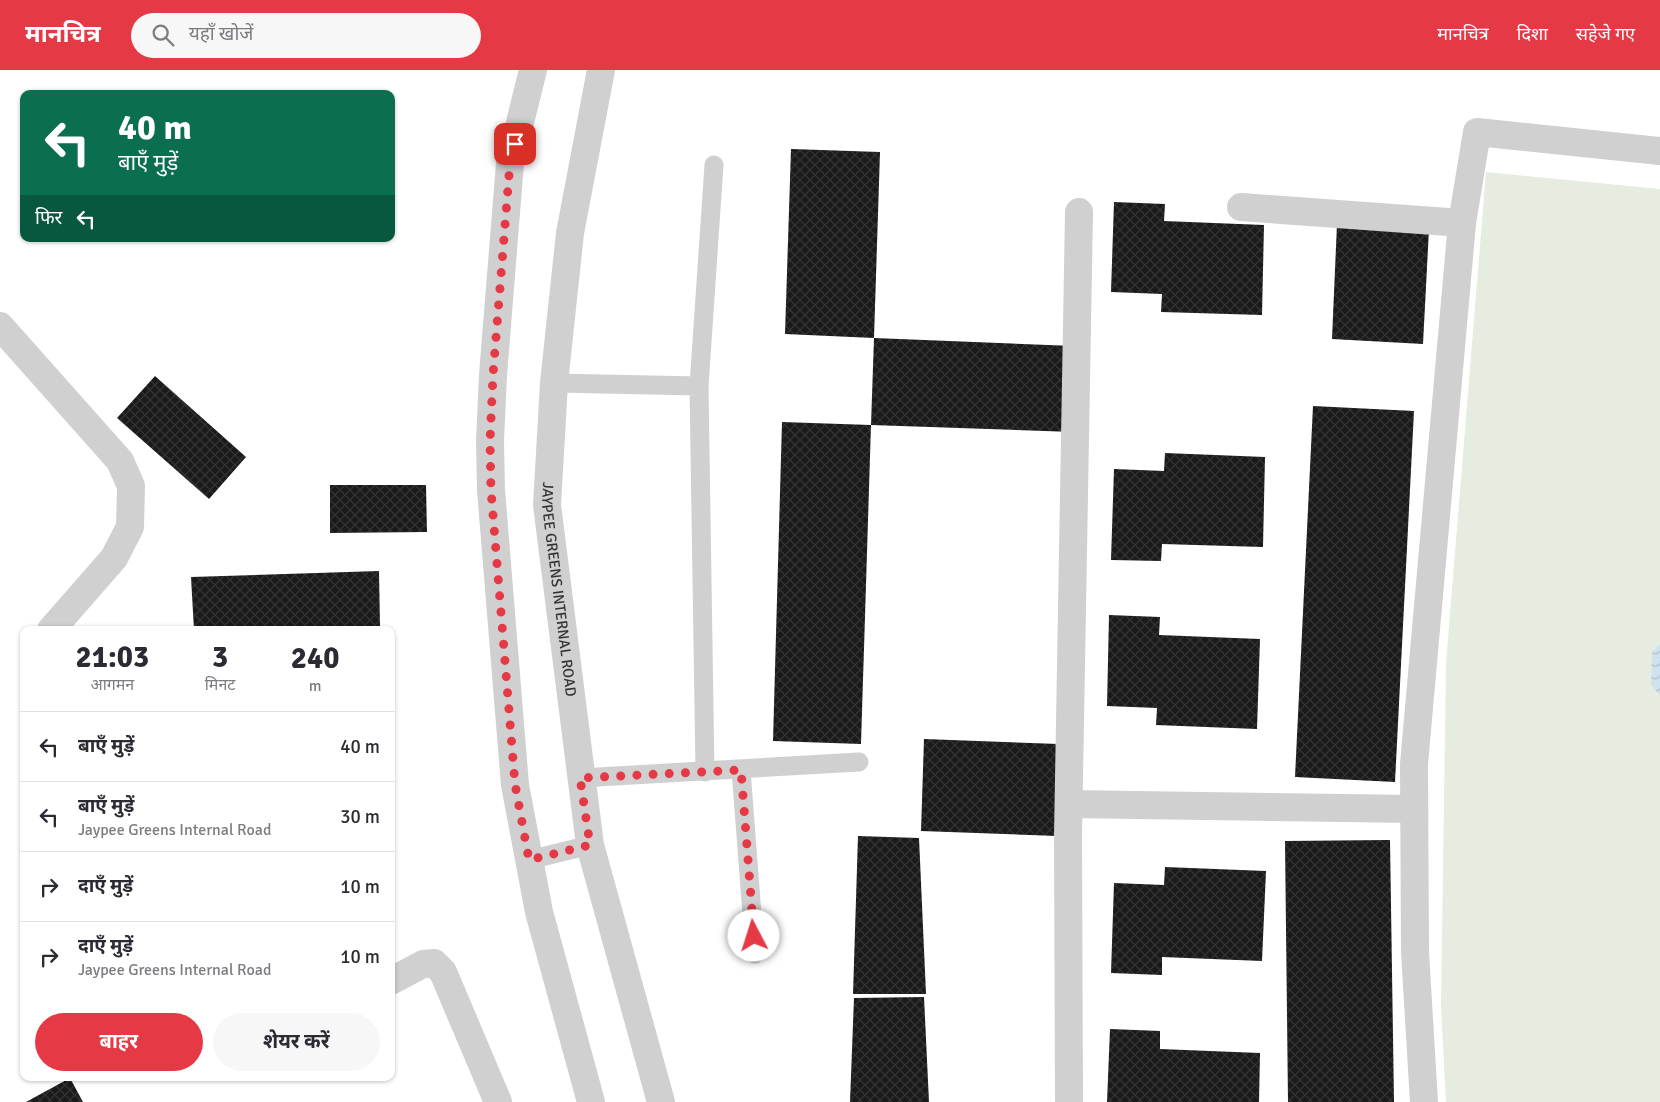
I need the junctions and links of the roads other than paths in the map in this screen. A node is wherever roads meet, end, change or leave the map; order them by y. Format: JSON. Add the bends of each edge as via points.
{"nodes":[{"id":1,"x":532,"y":70,"type":"edge"},
{"id":2,"x":601,"y":70,"type":"edge"},
{"id":3,"x":1660,"y":151,"type":"edge"},
{"id":4,"x":714,"y":165,"type":"dead end"},
{"id":5,"x":1241,"y":206,"type":"dead end"},
{"id":6,"x":1079,"y":212,"type":"dead end"},
{"id":7,"x":1462,"y":223,"type":"junction"},
{"id":8,"x":0,"y":326,"type":"edge"},
{"id":9,"x":554,"y":383,"type":"junction"},
{"id":10,"x":699,"y":386,"type":"junction"},
{"id":11,"x":54,"y":626,"type":"edge"},
{"id":12,"x":859,"y":762,"type":"dead end"},
{"id":13,"x":741,"y":770,"type":"junction"},
{"id":14,"x":705,"y":772,"type":"junction"},
{"id":15,"x":580,"y":778,"type":"junction"},
{"id":16,"x":1069,"y":804,"type":"junction"},
{"id":17,"x":1414,"y":809,"type":"junction"},
{"id":18,"x":590,"y":845,"type":"junction"},
{"id":19,"x":529,"y":860,"type":"junction"},
{"id":20,"x":755,"y":954,"type":"dead end"},
{"id":21,"x":395,"y":979,"type":"edge"},
{"id":22,"x":498,"y":1102,"type":"edge"},
{"id":23,"x":591,"y":1102,"type":"edge"},
{"id":24,"x":661,"y":1102,"type":"edge"},
{"id":25,"x":1068,"y":1102,"type":"edge"},
{"id":26,"x":1424,"y":1102,"type":"edge"}],
"edges":[{"from":1,"to":19,"type":"street","via":[[510,163],[490,441],[497,580],[515,784]]},
{"from":2,"to":9,"type":"street","name":"JAYPEE GREENS INTERNAL ROAD","via":[[570,234]]},
{"from":3,"to":7,"type":"street","via":[[1477,132]]},
{"from":4,"to":10,"type":"lane"},
{"from":5,"to":7,"type":"street"},
{"from":6,"to":16,"type":"street"},
{"from":7,"to":17,"type":"street","via":[[1414,764]]},
{"from":8,"to":11,"type":"street","via":[[120,461],[132,486],[130,527],[114,558]]},
{"from":9,"to":10,"type":"lane"},
{"from":9,"to":15,"type":"street","name":"JAYPEE GREENS INTERNAL ROAD","via":[[547,505]]},
{"from":10,"to":14,"type":"lane"},
{"from":12,"to":13,"type":"lane"},
{"from":13,"to":14,"type":"lane"},
{"from":13,"to":20,"type":"lane"},
{"from":14,"to":15,"type":"lane"},
{"from":15,"to":18,"type":"street","name":"JAYPEE GREENS INTERNAL ROAD"},
{"from":16,"to":17,"type":"street"},
{"from":16,"to":25,"type":"street"},
{"from":17,"to":26,"type":"street","via":[[1415,952]]},
{"from":18,"to":19,"type":"lane"},
{"from":18,"to":24,"type":"street","name":"JAYPEE GREENS INTERNAL ROAD"},
{"from":19,"to":23,"type":"street","via":[[539,912]]},
{"from":21,"to":22,"type":"street","via":[[423,964],[434,962],[443,972]]}]}
